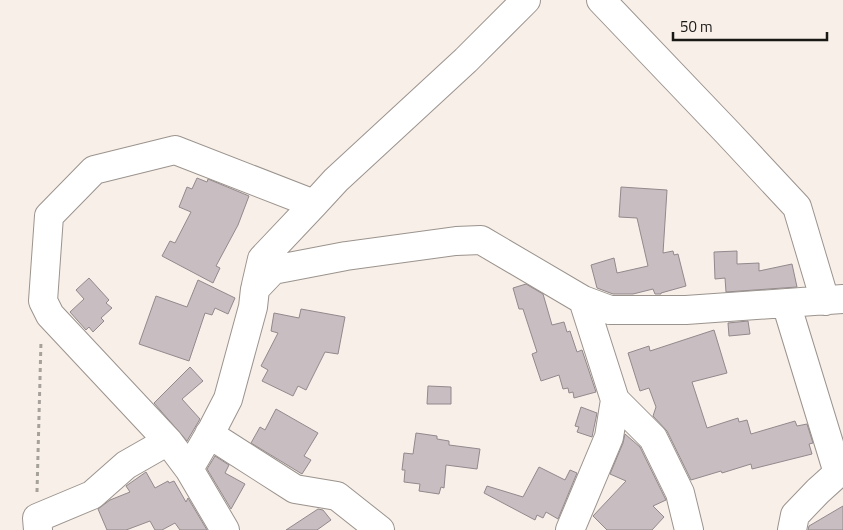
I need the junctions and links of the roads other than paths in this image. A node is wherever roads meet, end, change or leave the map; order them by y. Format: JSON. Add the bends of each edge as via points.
{"nodes":[{"id":1,"x":526,"y":0,"type":"edge"},
{"id":2,"x":601,"y":0,"type":"edge"},
{"id":3,"x":314,"y":204,"type":"junction"},
{"id":4,"x":255,"y":289,"type":"junction"},
{"id":5,"x":583,"y":300,"type":"junction"},
{"id":6,"x":834,"y":300,"type":"edge"},
{"id":7,"x":786,"y":303,"type":"junction"},
{"id":8,"x":615,"y":400,"type":"junction"},
{"id":9,"x":209,"y":434,"type":"junction"},
{"id":10,"x":168,"y":441,"type":"junction"},
{"id":11,"x":189,"y":469,"type":"junction"},
{"id":12,"x":37,"y":524,"type":"edge"},
{"id":13,"x":225,"y":530,"type":"edge"},
{"id":14,"x":380,"y":530,"type":"edge"},
{"id":15,"x":570,"y":530,"type":"edge"},
{"id":16,"x":689,"y":530,"type":"edge"},
{"id":17,"x":792,"y":530,"type":"edge"}],
"edges":[{"from":1,"to":3,"type":"street"},
{"from":2,"to":6,"type":"street","via":[[797,207]]},
{"from":3,"to":4,"type":"street","via":[[262,259]]},
{"from":3,"to":10,"type":"street","via":[[175,150],[94,170],[49,216],[43,301],[50,315]]},
{"from":4,"to":5,"type":"street","via":[[273,270],[295,265],[481,240]]},
{"from":4,"to":9,"type":"street","via":[[228,399]]},
{"from":5,"to":7,"type":"street","via":[[610,310],[686,310]]},
{"from":5,"to":8,"type":"street"},
{"from":6,"to":7,"type":"street"},
{"from":7,"to":17,"type":"street","via":[[838,473],[795,514]]},
{"from":8,"to":15,"type":"street","via":[[609,437]]},
{"from":8,"to":16,"type":"street","via":[[654,438],[680,492]]},
{"from":9,"to":11,"type":"street"},
{"from":9,"to":14,"type":"street","via":[[295,489],[337,496]]},
{"from":10,"to":11,"type":"street"},
{"from":10,"to":12,"type":"street","via":[[126,465],[92,495]]},
{"from":11,"to":13,"type":"street"}]}
